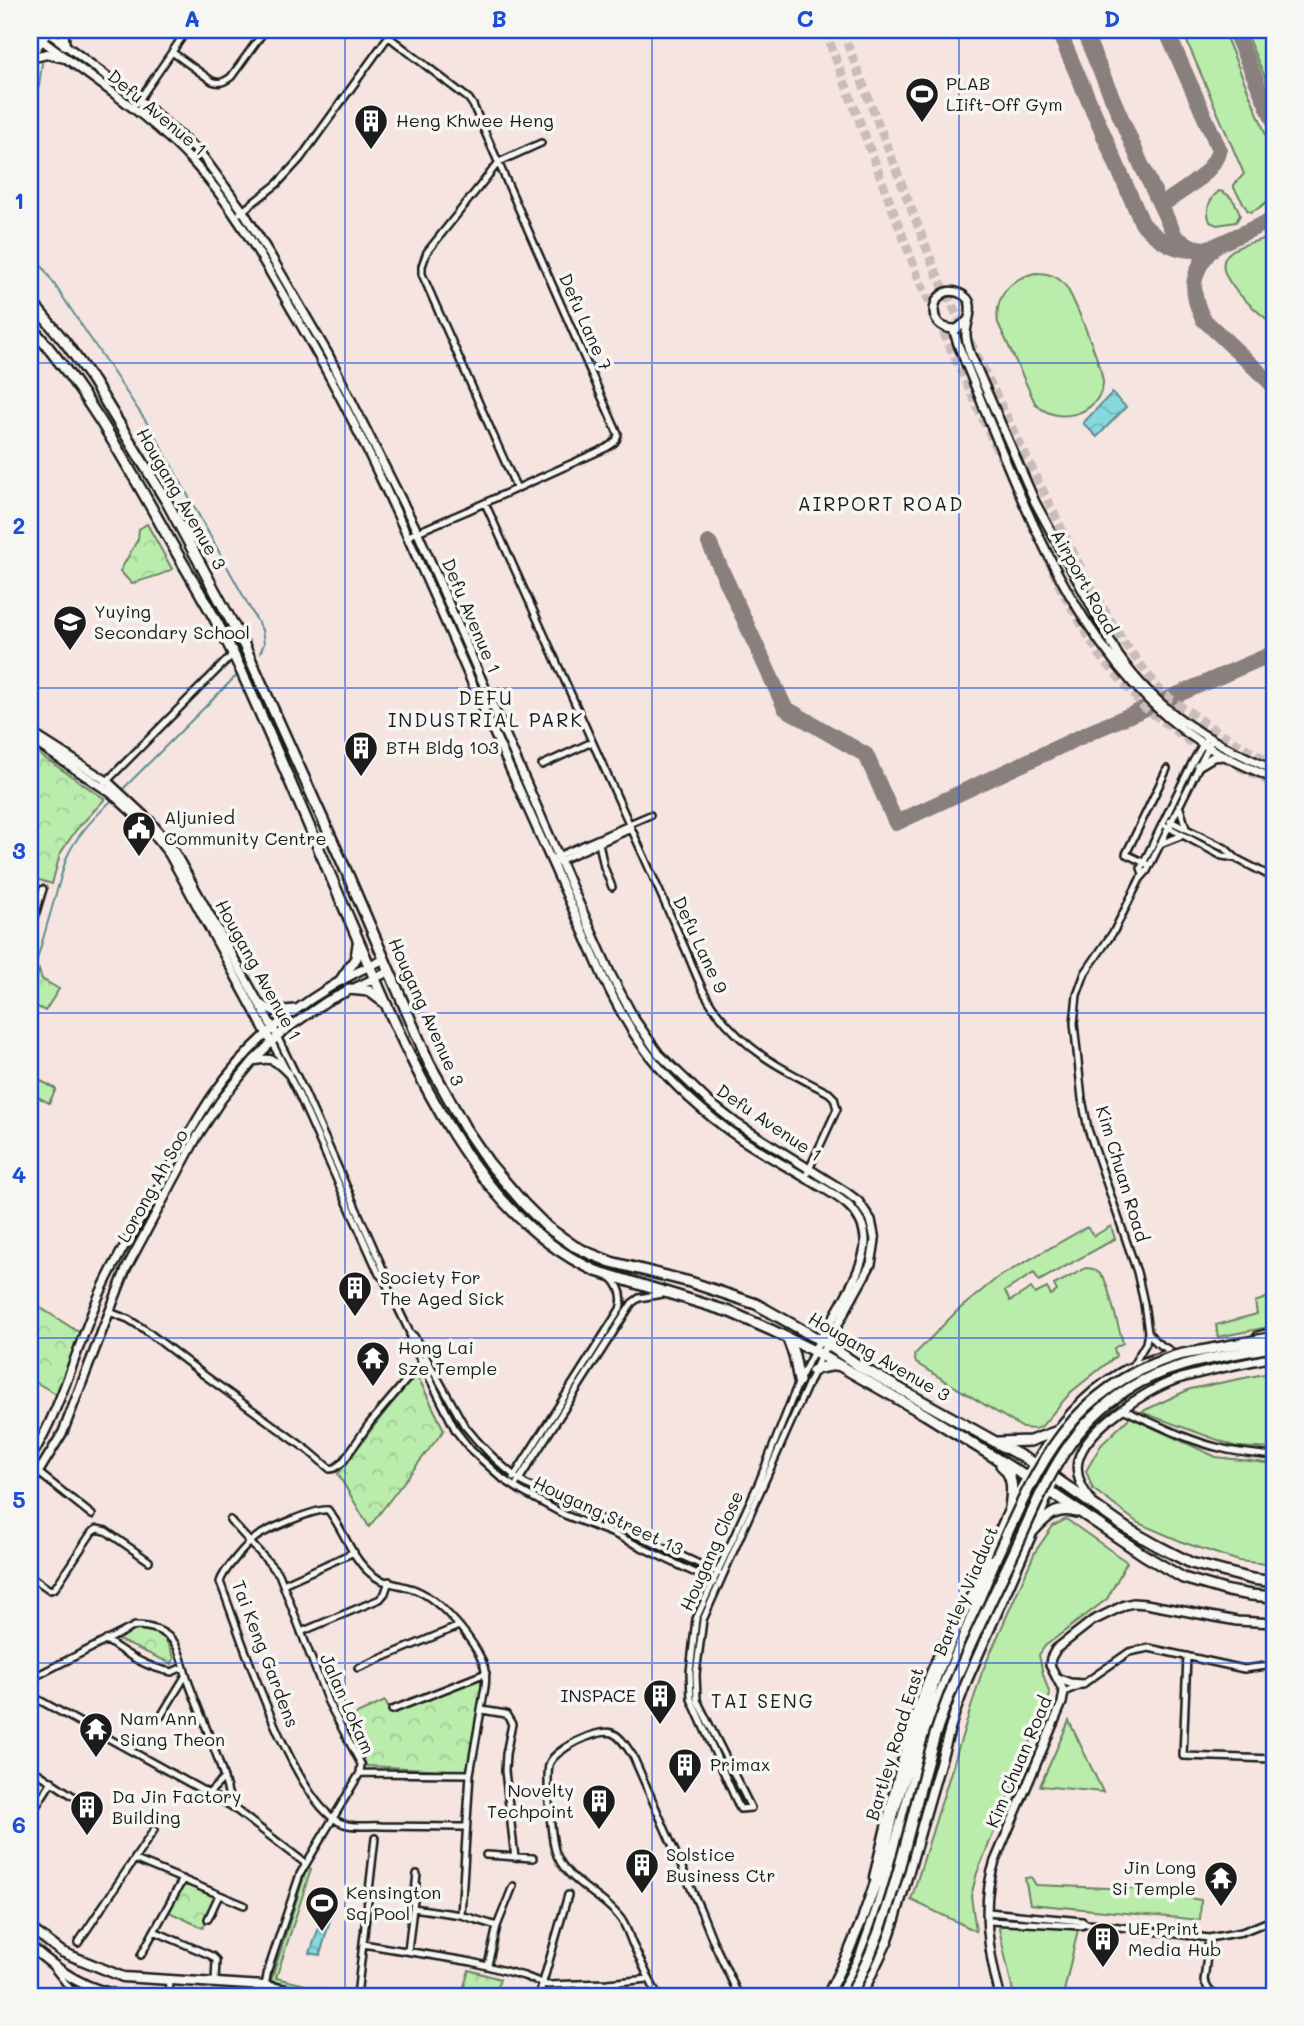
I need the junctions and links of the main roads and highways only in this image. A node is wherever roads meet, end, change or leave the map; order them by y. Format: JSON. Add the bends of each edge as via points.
{"nodes":[{"id":1,"x":63,"y":30,"type":"edge"},
{"id":2,"x":47,"y":31,"type":"edge"},
{"id":3,"x":32,"y":32,"type":"edge"},
{"id":4,"x":42,"y":40,"type":"junction"},
{"id":5,"x":65,"y":46,"type":"junction"},
{"id":6,"x":30,"y":57,"type":"edge"},
{"id":7,"x":65,"y":58,"type":"junction"},
{"id":8,"x":30,"y":300,"type":"edge"},
{"id":9,"x":967,"y":321,"type":"junction"},
{"id":10,"x":30,"y":326,"type":"edge"},
{"id":11,"x":953,"y":329,"type":"junction"},
{"id":12,"x":99,"y":391,"type":"junction"},
{"id":13,"x":96,"y":412,"type":"junction"},
{"id":14,"x":30,"y":732,"type":"edge"},
{"id":15,"x":30,"y":738,"type":"edge"},
{"id":16,"x":1207,"y":742,"type":"junction"},
{"id":17,"x":1224,"y":756,"type":"junction"},
{"id":18,"x":1198,"y":766,"type":"road end"},
{"id":19,"x":1274,"y":769,"type":"edge"},
{"id":20,"x":1274,"y":779,"type":"edge"},
{"id":21,"x":105,"y":784,"type":"junction"},
{"id":22,"x":122,"y":798,"type":"junction"},
{"id":23,"x":556,"y":860,"type":"junction"},
{"id":24,"x":357,"y":938,"type":"junction"},
{"id":25,"x":385,"y":959,"type":"junction"},
{"id":26,"x":370,"y":965,"type":"junction"},
{"id":27,"x":390,"y":971,"type":"junction"},
{"id":28,"x":374,"y":977,"type":"junction"},
{"id":29,"x":341,"y":980,"type":"junction"},
{"id":30,"x":349,"y":989,"type":"junction"},
{"id":31,"x":258,"y":1003,"type":"junction"},
{"id":32,"x":386,"y":1004,"type":"junction"},
{"id":33,"x":295,"y":1009,"type":"junction"},
{"id":34,"x":270,"y":1031,"type":"junction"},
{"id":35,"x":274,"y":1039,"type":"junction"},
{"id":36,"x":253,"y":1061,"type":"junction"},
{"id":37,"x":288,"y":1073,"type":"road end"},
{"id":38,"x":124,"y":1248,"type":"junction"},
{"id":39,"x":134,"y":1253,"type":"junction"},
{"id":40,"x":1274,"y":1334,"type":"edge"},
{"id":41,"x":788,"y":1339,"type":"junction"},
{"id":42,"x":823,"y":1342,"type":"junction"},
{"id":43,"x":1274,"y":1346,"type":"edge"},
{"id":44,"x":818,"y":1353,"type":"junction"},
{"id":45,"x":1159,"y":1357,"type":"junction"},
{"id":46,"x":1274,"y":1357,"type":"edge"},
{"id":47,"x":837,"y":1365,"type":"junction"},
{"id":48,"x":813,"y":1371,"type":"road end"},
{"id":49,"x":799,"y":1381,"type":"road end"},
{"id":50,"x":1167,"y":1384,"type":"junction"},
{"id":51,"x":1055,"y":1432,"type":"junction"},
{"id":52,"x":996,"y":1442,"type":"junction"},
{"id":53,"x":987,"y":1452,"type":"junction"},
{"id":54,"x":30,"y":1458,"type":"edge"},
{"id":55,"x":1035,"y":1464,"type":"junction"},
{"id":56,"x":1055,"y":1477,"type":"junction"},
{"id":57,"x":1027,"y":1478,"type":"junction"},
{"id":58,"x":30,"y":1486,"type":"edge"},
{"id":59,"x":1049,"y":1491,"type":"junction"},
{"id":60,"x":1096,"y":1506,"type":"junction"},
{"id":61,"x":1010,"y":1508,"type":"junction"},
{"id":62,"x":1088,"y":1517,"type":"junction"},
{"id":63,"x":1033,"y":1531,"type":"junction"},
{"id":64,"x":996,"y":1558,"type":"junction"},
{"id":65,"x":1274,"y":1581,"type":"edge"},
{"id":66,"x":1274,"y":1597,"type":"edge"},
{"id":67,"x":1274,"y":1623,"type":"edge"},
{"id":68,"x":1056,"y":1678,"type":"junction"},
{"id":69,"x":1083,"y":1684,"type":"road end"},
{"id":70,"x":864,"y":1915,"type":"junction"},
{"id":71,"x":30,"y":1928,"type":"edge"},
{"id":72,"x":30,"y":1946,"type":"edge"},
{"id":73,"x":62,"y":1952,"type":"junction"},
{"id":74,"x":52,"y":1966,"type":"junction"},
{"id":75,"x":128,"y":1996,"type":"edge"},
{"id":76,"x":317,"y":1996,"type":"edge"},
{"id":77,"x":827,"y":1996,"type":"edge"},
{"id":78,"x":840,"y":1996,"type":"edge"},
{"id":79,"x":850,"y":1996,"type":"edge"},
{"id":80,"x":862,"y":1996,"type":"edge"},
{"id":81,"x":1000,"y":1996,"type":"edge"}],
"edges":[{"from":1,"to":5,"type":"main road"},
{"from":2,"to":4,"type":"main road"},
{"from":2,"to":5,"type":"main road","name":"Defu Avenue 1"},
{"from":3,"to":4,"type":"main road","name":"Defu Avenue 1"},
{"from":4,"to":6,"type":"main road"},
{"from":4,"to":7,"type":"main road","name":"Defu Avenue 1"},
{"from":5,"to":23,"type":"main road","name":"Defu Avenue 1","via":[[139,100],[201,154],[243,211],[328,355],[418,533]]},
{"from":6,"to":7,"type":"main road"},
{"from":7,"to":23,"type":"main road","name":"Defu Avenue 1","via":[[133,108],[193,162],[234,216],[320,359],[364,444]]},
{"from":8,"to":12,"type":"highway","name":"Hougang Avenue 3"},
{"from":9,"to":11,"type":"main road"},
{"from":9,"to":11,"type":"main road","name":"Airport Road","via":[[968,299],[958,292],[943,294],[934,304],[935,319]]},
{"from":9,"to":16,"type":"main road","name":"Airport Road","via":[[967,346],[1023,474],[1109,640],[1133,676]]},
{"from":10,"to":13,"type":"highway","name":"Hougang Avenue 3"},
{"from":11,"to":16,"type":"main road","name":"Airport Road","via":[[1014,478],[1069,594],[1133,686],[1182,729]]},
{"from":12,"to":13,"type":"highway"},
{"from":12,"to":25,"type":"highway","name":"Hougang Avenue 3","via":[[168,504],[244,645]]},
{"from":13,"to":24,"type":"highway","name":"Hougang Avenue 3","via":[[233,654]]},
{"from":14,"to":21,"type":"main road","name":"Hougang Avenue 1"},
{"from":15,"to":21,"type":"main road","name":"Hougang Avenue 1"},
{"from":16,"to":17,"type":"main road","name":"Airport Road"},
{"from":16,"to":19,"type":"main road","name":"Airport Road"},
{"from":17,"to":18,"type":"main road"},
{"from":17,"to":20,"type":"main road","name":"Airport Road"},
{"from":21,"to":22,"type":"main road","name":"Hougang Avenue 1"},
{"from":22,"to":31,"type":"main road","name":"Hougang Avenue 1","via":[[151,822],[174,851]]},
{"from":22,"to":34,"type":"main road","name":"Hougang Avenue 1","via":[[169,854]]},
{"from":23,"to":42,"type":"main road","name":"Defu Avenue 1","via":[[604,979],[642,1046],[671,1080],[729,1131],[851,1208],[862,1224],[864,1252]]},
{"from":23,"to":42,"type":"main road","name":"Defu Avenue 1","via":[[621,995],[659,1054],[709,1102],[858,1201],[871,1220],[875,1240],[871,1264]]},
{"from":24,"to":26,"type":"highway","name":"Hougang Avenue 3"},
{"from":24,"to":29,"type":"highway","via":[[356,958]]},
{"from":25,"to":26,"type":"main road","name":"Lorong Ah Soo"},
{"from":25,"to":27,"type":"highway","name":"Hougang Avenue 3"},
{"from":26,"to":28,"type":"highway","name":"Hougang Avenue 3"},
{"from":26,"to":29,"type":"main road","name":"Lorong Ah Soo"},
{"from":27,"to":28,"type":"main road","name":"Lorong Ah Soo"},
{"from":27,"to":42,"type":"highway","name":"Hougang Avenue 3","via":[[429,1063],[465,1128],[505,1182],[547,1227],[611,1262],[756,1304]]},
{"from":28,"to":30,"type":"main road","name":"Lorong Ah Soo"},
{"from":28,"to":32,"type":"highway","name":"Hougang Avenue 3"},
{"from":29,"to":33,"type":"main road","name":"Lorong Ah Soo"},
{"from":30,"to":32,"type":"highway","via":[[369,991]]},
{"from":30,"to":35,"type":"main road","name":"Lorong Ah Soo"},
{"from":31,"to":33,"type":"main road","via":[[274,1012]]},
{"from":31,"to":34,"type":"main road","name":"Hougang Avenue 1"},
{"from":32,"to":41,"type":"highway","name":"Hougang Avenue 3","via":[[463,1150],[540,1237],[596,1271],[730,1312]]},
{"from":33,"to":34,"type":"main road","name":"Lorong Ah Soo"},
{"from":34,"to":35,"type":"main road","name":"Hougang Avenue 1"},
{"from":34,"to":38,"type":"main road","name":"Lorong Ah Soo","via":[[213,1095]]},
{"from":35,"to":36,"type":"main road","name":"Lorong Ah Soo"},
{"from":36,"to":37,"type":"main road","via":[[269,1058]]},
{"from":36,"to":39,"type":"main road","name":"Lorong Ah Soo","via":[[205,1123]]},
{"from":38,"to":39,"type":"main road","via":[[132,1244]]},
{"from":38,"to":54,"type":"main road","name":"Lorong Ah Soo"},
{"from":39,"to":58,"type":"main road","name":"Lorong Ah Soo","via":[[66,1424]]},
{"from":40,"to":45,"type":"main road","name":"Bartley Road East"},
{"from":40,"to":64,"type":"highway","name":"Bartley Viaduct","bridge":true,"via":[[1170,1357],[1126,1377],[1093,1400],[1055,1441]]},
{"from":41,"to":44,"type":"highway","name":"Hougang Avenue 3"},
{"from":41,"to":49,"type":"highway"},
{"from":42,"to":44,"type":"main road","name":"Defu Avenue 1"},
{"from":42,"to":52,"type":"highway","name":"Hougang Avenue 3"},
{"from":43,"to":79,"type":"highway","name":"Bartley Viaduct","bridge":true,"via":[[1181,1366],[1142,1381],[1096,1414],[1061,1455],[955,1682],[932,1746],[887,1913]]},
{"from":44,"to":47,"type":"highway","name":"Hougang Avenue 3"},
{"from":45,"to":50,"type":"main road"},
{"from":45,"to":51,"type":"main road","name":"Bartley Road East","via":[[1121,1372],[1086,1397]]},
{"from":46,"to":50,"type":"main road"},
{"from":47,"to":48,"type":"highway"},
{"from":47,"to":53,"type":"highway","name":"Hougang Avenue 3"},
{"from":50,"to":60,"type":"main road","via":[[1111,1417],[1081,1453],[1079,1479]]},
{"from":51,"to":52,"type":"highway","via":[[1030,1441]]},
{"from":51,"to":55,"type":"main road","name":"Bartley Road East"},
{"from":52,"to":55,"type":"highway","name":"Hougang Avenue 3"},
{"from":53,"to":57,"type":"highway","name":"Hougang Avenue 3"},
{"from":53,"to":61,"type":"highway","via":[[1008,1471]]},
{"from":55,"to":56,"type":"highway","name":"Hougang Avenue 3"},
{"from":55,"to":57,"type":"main road","name":"Bartley Road East"},
{"from":56,"to":59,"type":"main road"},
{"from":56,"to":60,"type":"highway","name":"Hougang Avenue 3"},
{"from":57,"to":59,"type":"highway","name":"Hougang Avenue 3"},
{"from":57,"to":61,"type":"main road","name":"Bartley Road East"},
{"from":59,"to":62,"type":"highway","name":"Hougang Avenue 3"},
{"from":59,"to":63,"type":"main road"},
{"from":60,"to":65,"type":"highway","name":"Hougang Avenue 3","via":[[1191,1563]]},
{"from":61,"to":70,"type":"main road","name":"Bartley Road East","via":[[920,1703]]},
{"from":62,"to":63,"type":"highway","via":[[1059,1510]]},
{"from":62,"to":66,"type":"highway","name":"Hougang Avenue 3","via":[[1183,1577],[1228,1591]]},
{"from":63,"to":80,"type":"main road","via":[[958,1703],[895,1919]]},
{"from":64,"to":70,"type":"highway","via":[[964,1610],[936,1676]]},
{"from":64,"to":78,"type":"highway","name":"Bartley Viaduct","via":[[931,1716],[878,1907]]},
{"from":67,"to":68,"type":"main road","name":"Kim Chuan Road","via":[[1146,1604],[1125,1605],[1092,1621],[1056,1649],[1050,1665]]},
{"from":68,"to":69,"type":"main road"},
{"from":68,"to":81,"type":"main road","name":"Kim Chuan Road","via":[[1064,1692],[1062,1703],[990,1875],[992,1965]]},
{"from":70,"to":77,"type":"main road","name":"Bartley Road East"},
{"from":71,"to":73,"type":"main road"},
{"from":72,"to":74,"type":"main road"},
{"from":73,"to":74,"type":"main road"},
{"from":73,"to":76,"type":"main road","via":[[123,1977],[265,1986]]},
{"from":74,"to":75,"type":"main road","via":[[106,1993]]}]}
